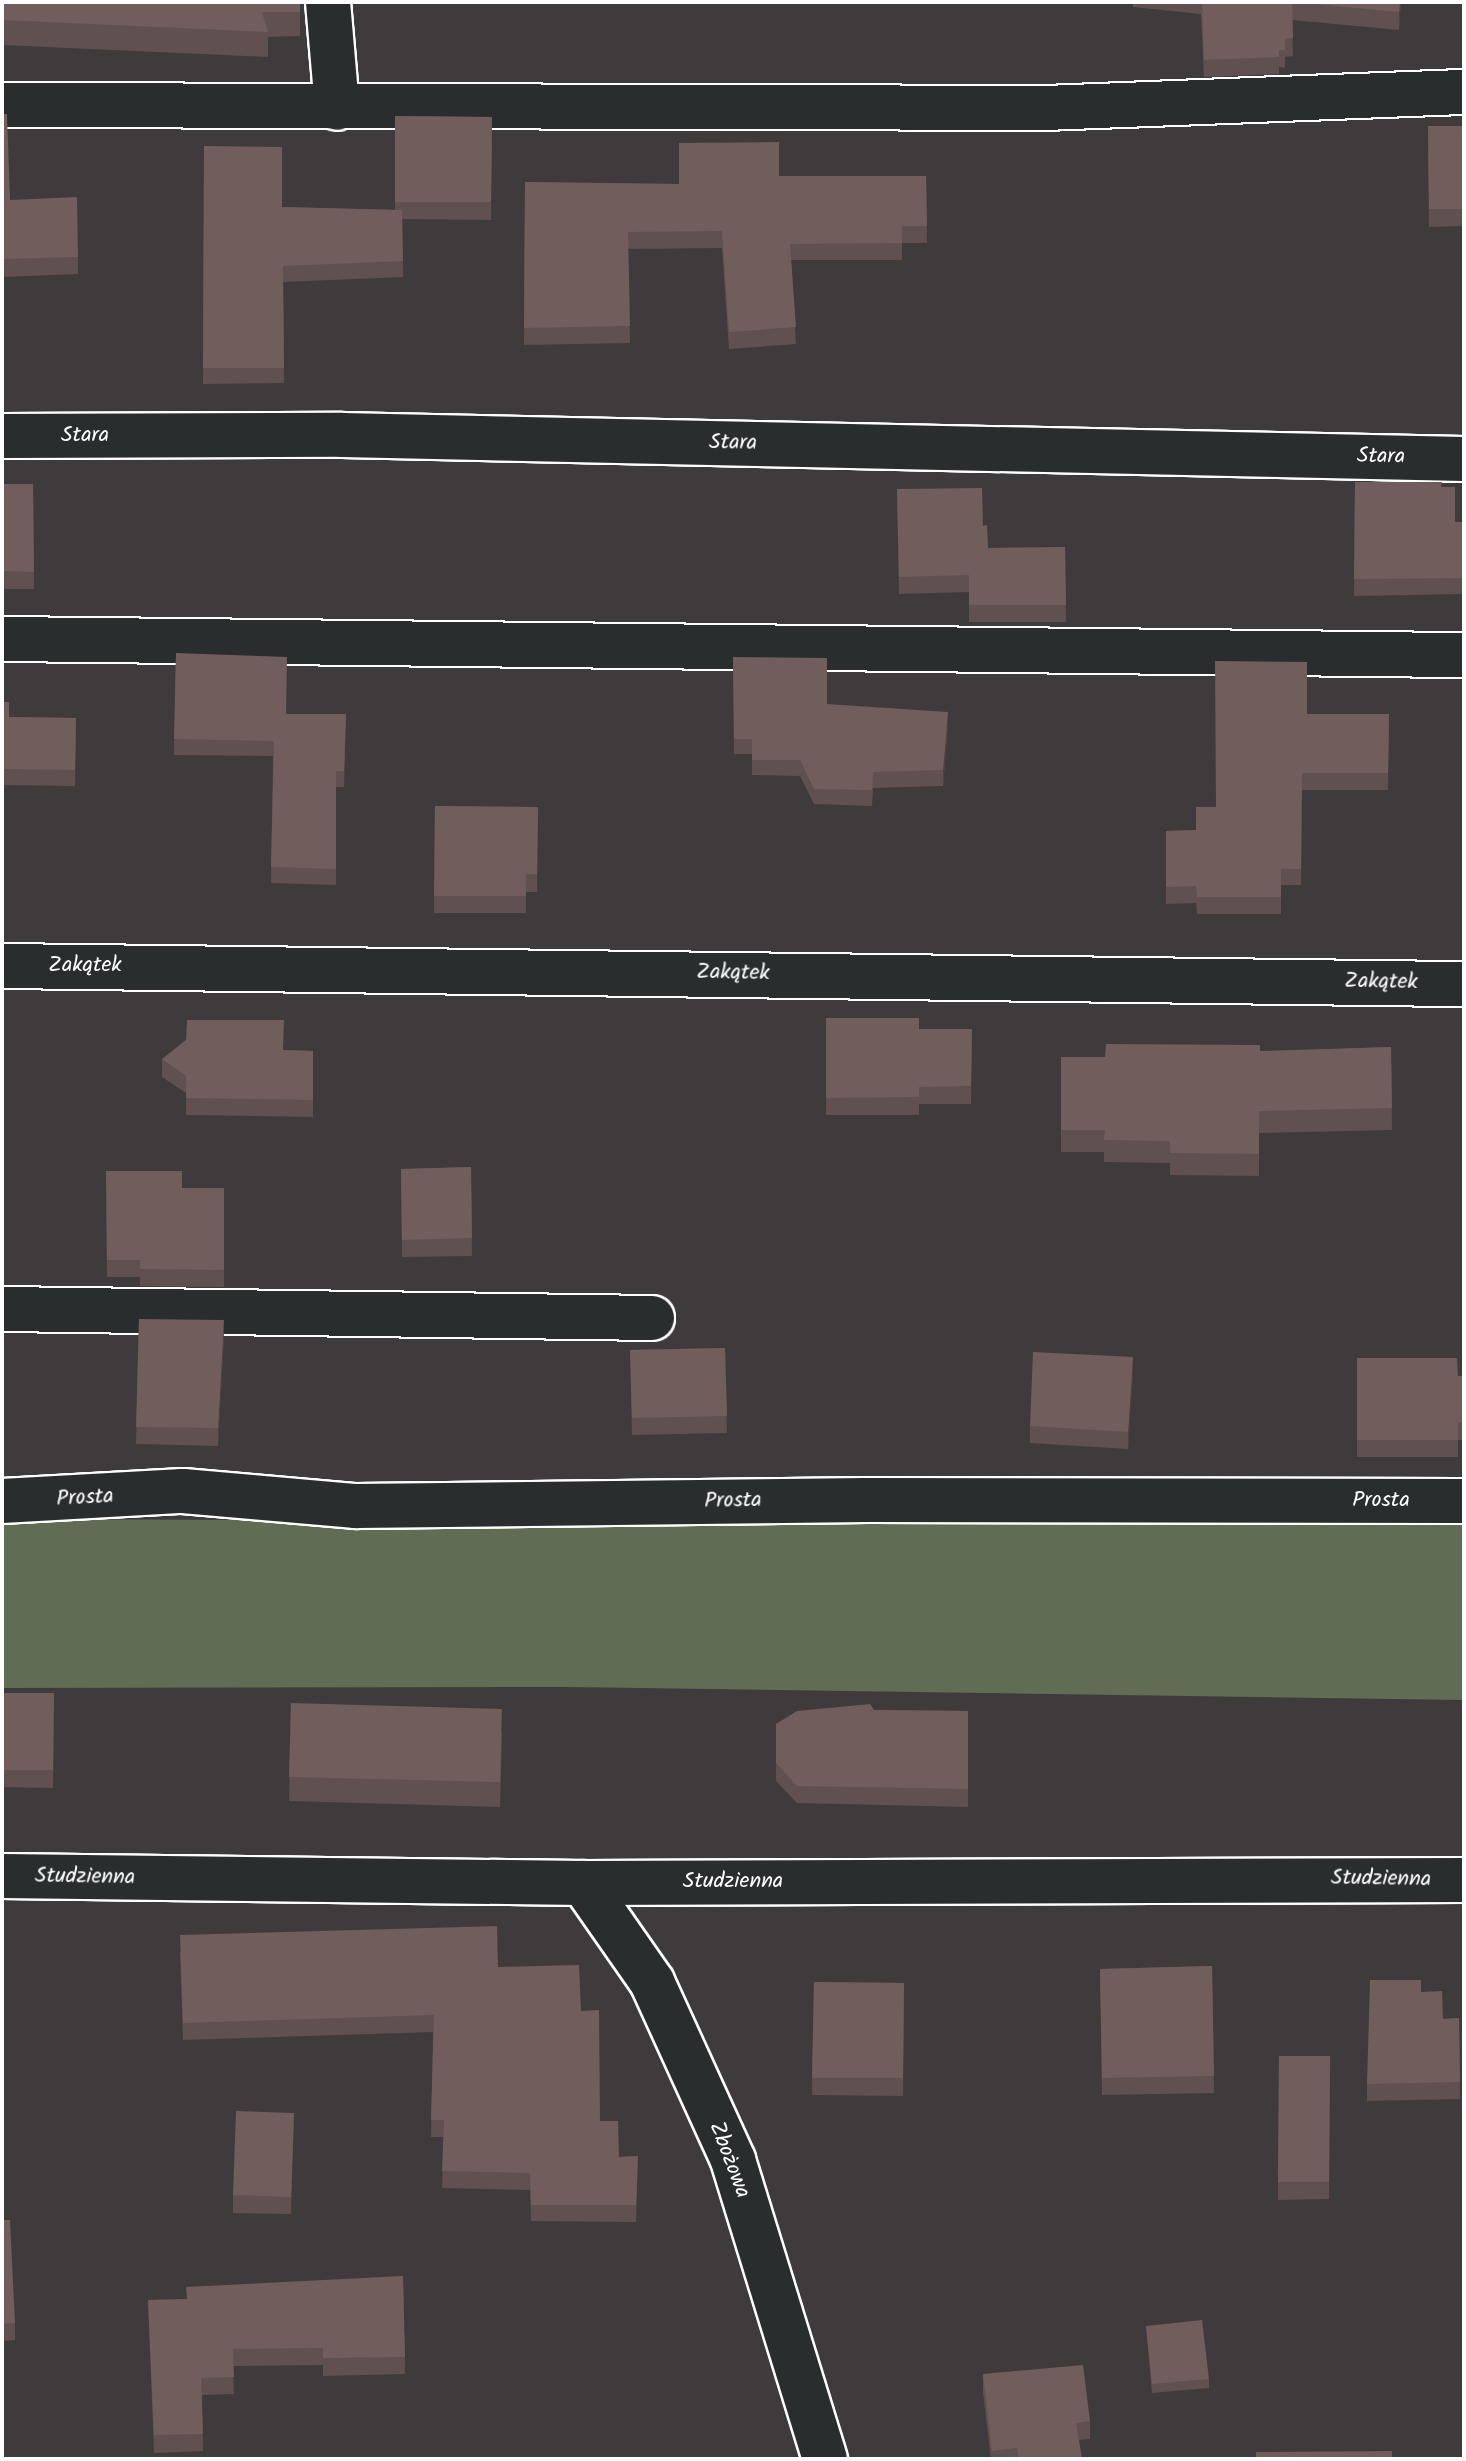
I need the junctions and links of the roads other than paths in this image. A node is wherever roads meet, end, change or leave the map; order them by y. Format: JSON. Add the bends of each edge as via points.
{"nodes":[{"id":1,"x":328,"y":2,"type":"edge"},
{"id":2,"x":1464,"y":92,"type":"edge"},
{"id":3,"x":2,"y":105,"type":"edge"},
{"id":4,"x":337,"y":108,"type":"junction"},
{"id":5,"x":2,"y":436,"type":"edge"},
{"id":6,"x":1464,"y":459,"type":"edge"},
{"id":7,"x":2,"y":639,"type":"edge"},
{"id":8,"x":1464,"y":655,"type":"edge"},
{"id":9,"x":2,"y":966,"type":"edge"},
{"id":10,"x":1464,"y":984,"type":"edge"},
{"id":11,"x":2,"y":1309,"type":"edge"},
{"id":12,"x":652,"y":1318,"type":"dead end"},
{"id":13,"x":2,"y":1501,"type":"edge"},
{"id":14,"x":1464,"y":1501,"type":"edge"},
{"id":15,"x":2,"y":1876,"type":"edge"},
{"id":16,"x":1464,"y":1880,"type":"edge"},
{"id":17,"x":583,"y":1883,"type":"junction"},
{"id":18,"x":825,"y":2459,"type":"edge"}],
"edges":[{"from":1,"to":4,"type":"street"},
{"from":2,"to":4,"type":"street","via":[[1045,108]]},
{"from":3,"to":4,"type":"street"},
{"from":5,"to":6,"type":"street","name":"Stara","via":[[358,435]]},
{"from":7,"to":8,"type":"street"},
{"from":9,"to":10,"type":"street","name":"Zakątek"},
{"from":11,"to":12,"type":"street"},
{"from":13,"to":14,"type":"street","name":"Prosta","via":[[183,1491],[356,1506]]},
{"from":15,"to":17,"type":"street","name":"Studzienna"},
{"from":16,"to":17,"type":"street","name":"Studzienna"},
{"from":17,"to":18,"type":"street","name":"Zbożowa","via":[[652,1982],[733,2160]]}]}
